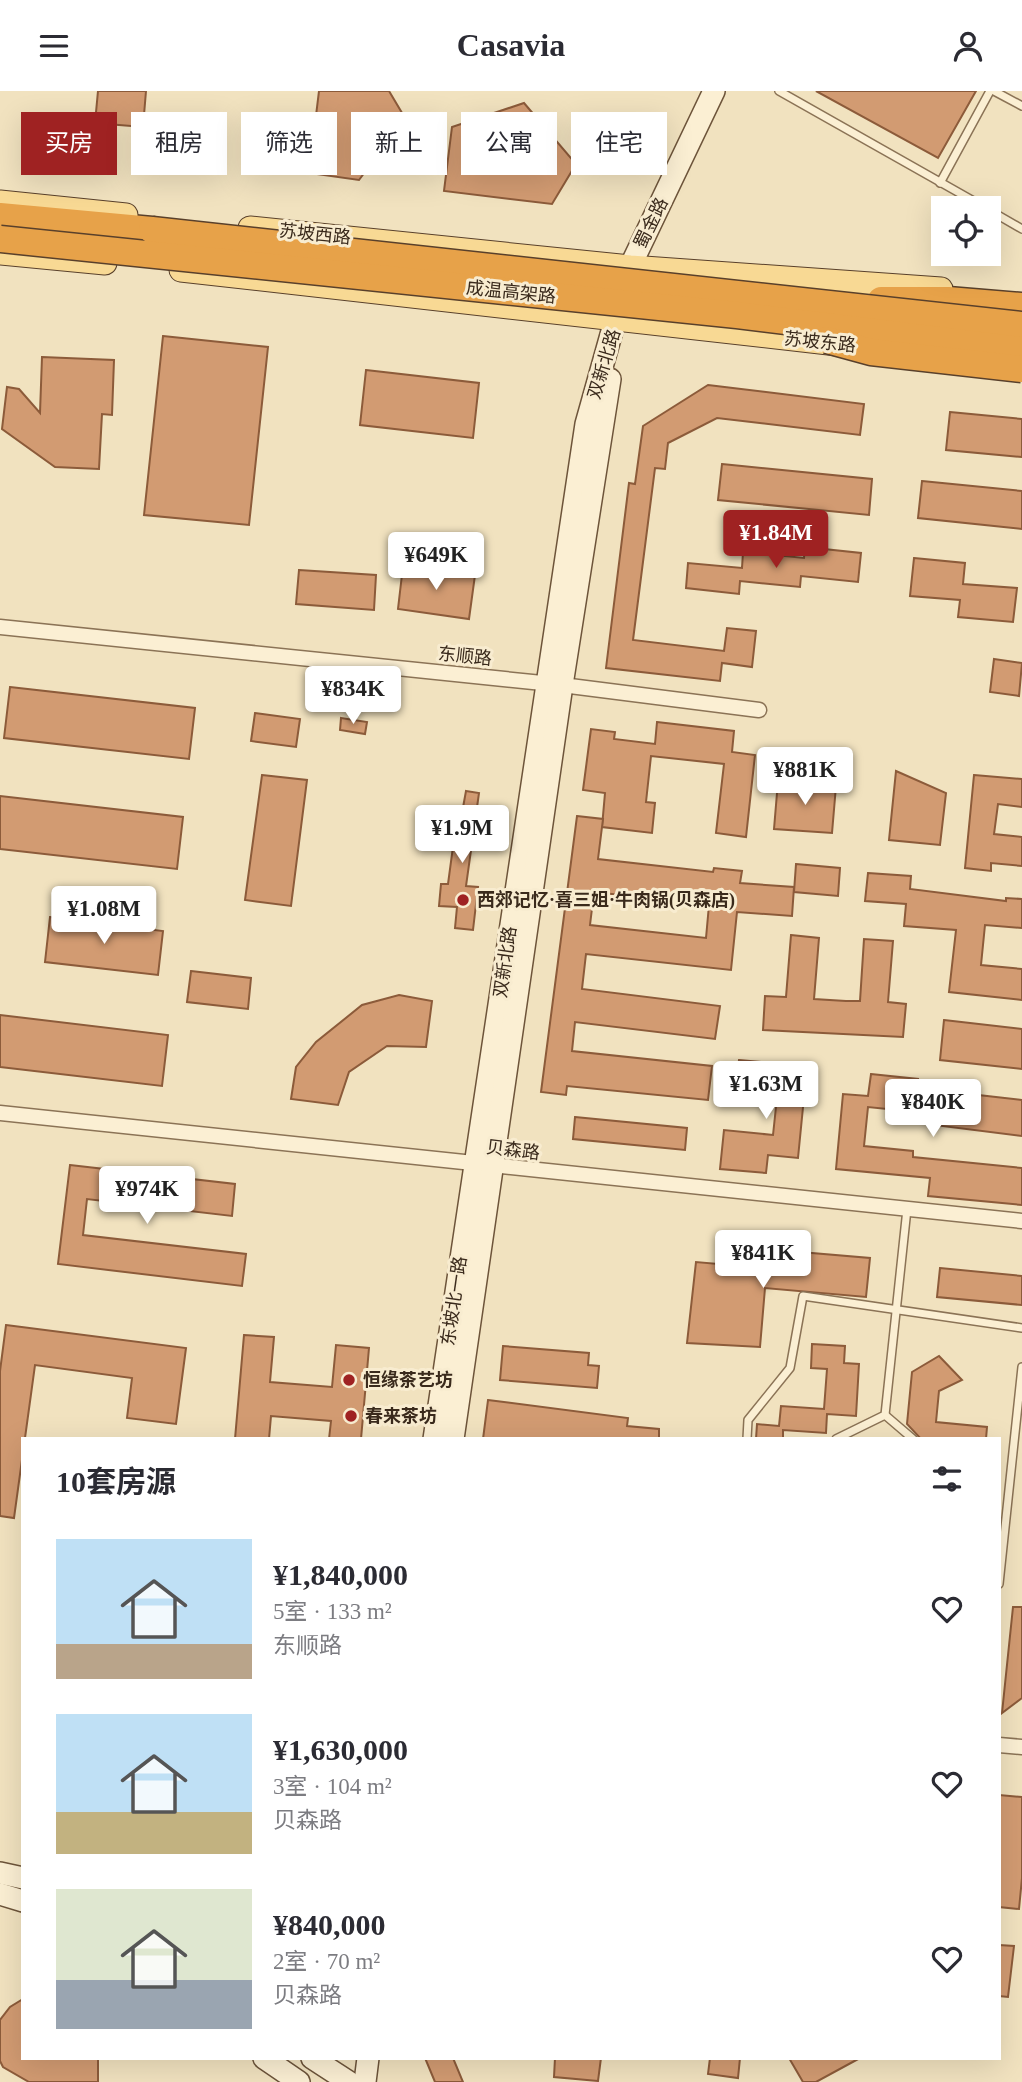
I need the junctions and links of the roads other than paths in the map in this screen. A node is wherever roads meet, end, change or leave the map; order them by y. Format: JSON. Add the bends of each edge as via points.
{"nodes":[{"id":1,"x":714,"y":91,"type":"edge"},
{"id":2,"x":779,"y":91,"type":"edge"},
{"id":3,"x":992,"y":91,"type":"edge"},
{"id":4,"x":1022,"y":106,"type":"edge"},
{"id":5,"x":940,"y":183,"type":"junction"},
{"id":6,"x":964,"y":196,"type":"edge"},
{"id":7,"x":0,"y":202,"type":"edge"},
{"id":8,"x":0,"y":216,"type":"edge"},
{"id":9,"x":1001,"y":217,"type":"edge"},
{"id":10,"x":1022,"y":229,"type":"edge"},
{"id":11,"x":0,"y":239,"type":"edge"},
{"id":12,"x":0,"y":253,"type":"edge"},
{"id":13,"x":630,"y":267,"type":"junction"},
{"id":14,"x":1022,"y":295,"type":"edge"},
{"id":15,"x":799,"y":300,"type":"junction"},
{"id":16,"x":1022,"y":306,"type":"edge"},
{"id":17,"x":737,"y":316,"type":"junction"},
{"id":18,"x":617,"y":321,"type":"junction"},
{"id":19,"x":1022,"y":325,"type":"edge"},
{"id":20,"x":1022,"y":350,"type":"edge"},
{"id":21,"x":1022,"y":363,"type":"edge"},
{"id":22,"x":1022,"y":369,"type":"edge"},
{"id":23,"x":0,"y":627,"type":"edge"},
{"id":24,"x":554,"y":684,"type":"junction"},
{"id":25,"x":759,"y":710,"type":"dead end"},
{"id":26,"x":0,"y":1113,"type":"edge"},
{"id":27,"x":483,"y":1166,"type":"junction"},
{"id":28,"x":907,"y":1208,"type":"junction"},
{"id":29,"x":1022,"y":1221,"type":"edge"},
{"id":30,"x":896,"y":1310,"type":"junction"},
{"id":31,"x":1022,"y":1328,"type":"edge"},
{"id":32,"x":1022,"y":1367,"type":"edge"},
{"id":33,"x":885,"y":1415,"type":"junction"},
{"id":34,"x":434,"y":1437,"type":"edge"},
{"id":35,"x":453,"y":1437,"type":"edge"},
{"id":36,"x":747,"y":1437,"type":"edge"},
{"id":37,"x":839,"y":1437,"type":"edge"},
{"id":38,"x":911,"y":1437,"type":"edge"},
{"id":39,"x":1001,"y":1565,"type":"edge"},
{"id":40,"x":1001,"y":1745,"type":"edge"},
{"id":41,"x":1022,"y":1747,"type":"edge"},
{"id":42,"x":0,"y":1873,"type":"edge"},
{"id":43,"x":21,"y":1878,"type":"edge"},
{"id":44,"x":0,"y":1894,"type":"edge"},
{"id":45,"x":21,"y":1900,"type":"edge"},
{"id":46,"x":267,"y":2060,"type":"edge"},
{"id":47,"x":316,"y":2060,"type":"edge"},
{"id":48,"x":368,"y":2060,"type":"edge"},
{"id":49,"x":346,"y":2075,"type":"edge"},
{"id":50,"x":299,"y":2082,"type":"edge"},
{"id":51,"x":365,"y":2082,"type":"edge"}],
"edges":[{"from":1,"to":13,"type":"street","name":"蜀金路"},
{"from":2,"to":5,"type":"lane"},
{"from":3,"to":4,"type":"lane"},
{"from":3,"to":5,"type":"lane"},
{"from":5,"to":6,"type":"lane"},
{"from":7,"to":13,"type":"main road","name":"苏坡西路"},
{"from":8,"to":15,"type":"highway","name":"成温高架路","bridge":true},
{"from":9,"to":10,"type":"lane"},
{"from":11,"to":17,"type":"highway","name":"成温高架路","bridge":true},
{"from":12,"to":18,"type":"main road"},
{"from":13,"to":14,"type":"main road"},
{"from":13,"to":18,"type":"street","name":"蜀金路"},
{"from":15,"to":16,"type":"highway","bridge":true,"via":[[948,300]]},
{"from":15,"to":19,"type":"highway","name":"成温高架路","bridge":true},
{"from":17,"to":20,"type":"highway","name":"成温高架路","bridge":true},
{"from":17,"to":22,"type":"highway","bridge":true,"via":[[871,352]]},
{"from":18,"to":21,"type":"main road","name":"苏坡东路"},
{"from":18,"to":24,"type":"street","name":"双新北路","via":[[604,423]]},
{"from":23,"to":24,"type":"street","name":"东顺路"},
{"from":24,"to":25,"type":"street","name":"东顺路"},
{"from":24,"to":27,"type":"street","name":"双新北路"},
{"from":26,"to":27,"type":"street","name":"贝森路"},
{"from":27,"to":28,"type":"street","name":"贝森路"},
{"from":27,"to":34,"type":"street","name":"东坡北一路"},
{"from":27,"to":35,"type":"street"},
{"from":28,"to":29,"type":"street","name":"贝森路"},
{"from":28,"to":30,"type":"lane"},
{"from":30,"to":31,"type":"lane"},
{"from":30,"to":33,"type":"lane"},
{"from":30,"to":36,"type":"lane","via":[[803,1296],[790,1368],[748,1420]]},
{"from":32,"to":39,"type":"lane"},
{"from":33,"to":37,"type":"lane"},
{"from":33,"to":38,"type":"lane"},
{"from":40,"to":41,"type":"street"},
{"from":42,"to":43,"type":"street"},
{"from":44,"to":45,"type":"street"},
{"from":46,"to":50,"type":"street"},
{"from":47,"to":49,"type":"street"},
{"from":48,"to":51,"type":"street"}]}
